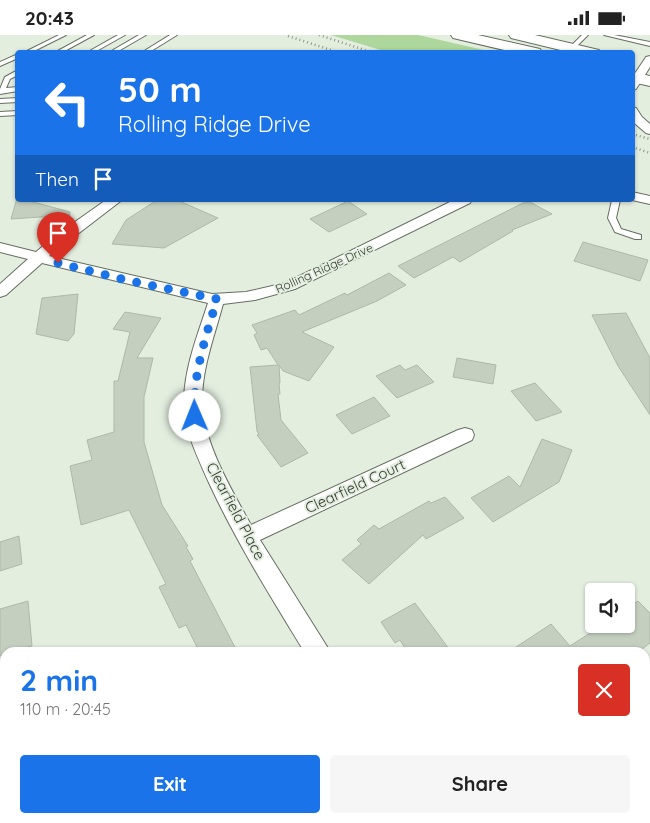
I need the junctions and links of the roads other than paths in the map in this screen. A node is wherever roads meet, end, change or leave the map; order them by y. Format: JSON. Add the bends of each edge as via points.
{"nodes":[{"id":1,"x":63,"y":35,"type":"edge"},
{"id":2,"x":91,"y":35,"type":"edge"},
{"id":3,"x":122,"y":35,"type":"edge"},
{"id":4,"x":143,"y":35,"type":"edge"},
{"id":5,"x":174,"y":35,"type":"edge"},
{"id":6,"x":458,"y":35,"type":"edge"},
{"id":7,"x":516,"y":35,"type":"edge"},
{"id":8,"x":585,"y":35,"type":"edge"},
{"id":9,"x":607,"y":35,"type":"edge"},
{"id":10,"x":650,"y":44,"type":"edge"},
{"id":11,"x":573,"y":47,"type":"junction"},
{"id":12,"x":31,"y":50,"type":"edge"},
{"id":13,"x":62,"y":50,"type":"edge"},
{"id":14,"x":94,"y":50,"type":"edge"},
{"id":15,"x":116,"y":50,"type":"edge"},
{"id":16,"x":148,"y":50,"type":"edge"},
{"id":17,"x":522,"y":50,"type":"edge"},
{"id":18,"x":584,"y":50,"type":"edge"},
{"id":19,"x":15,"y":57,"type":"edge"},
{"id":20,"x":0,"y":64,"type":"edge"},
{"id":21,"x":15,"y":74,"type":"edge"},
{"id":22,"x":3,"y":92,"type":"edge"},
{"id":23,"x":15,"y":100,"type":"edge"},
{"id":24,"x":0,"y":101,"type":"edge"},
{"id":25,"x":15,"y":113,"type":"edge"},
{"id":26,"x":0,"y":114,"type":"edge"},
{"id":27,"x":635,"y":114,"type":"edge"},
{"id":28,"x":650,"y":130,"type":"edge"},
{"id":29,"x":635,"y":197,"type":"edge"},
{"id":30,"x":650,"y":200,"type":"edge"},
{"id":31,"x":112,"y":202,"type":"edge"},
{"id":32,"x":461,"y":202,"type":"edge"},
{"id":33,"x":616,"y":202,"type":"edge"},
{"id":34,"x":638,"y":237,"type":"dead end"},
{"id":35,"x":0,"y":247,"type":"edge"},
{"id":36,"x":40,"y":258,"type":"junction"},
{"id":37,"x":0,"y":292,"type":"edge"},
{"id":38,"x":217,"y":299,"type":"junction"},
{"id":39,"x":465,"y":435,"type":"dead end"},
{"id":40,"x":246,"y":537,"type":"junction"},
{"id":41,"x":315,"y":647,"type":"edge"}],
"edges":[{"from":1,"to":12,"type":"lane"},
{"from":2,"to":13,"type":"lane"},
{"from":3,"to":14,"type":"lane"},
{"from":4,"to":15,"type":"lane"},
{"from":5,"to":16,"type":"lane"},
{"from":6,"to":17,"type":"main road"},
{"from":7,"to":11,"type":"main road"},
{"from":8,"to":11,"type":"lane"},
{"from":9,"to":10,"type":"lane"},
{"from":11,"to":18,"type":"main road"},
{"from":19,"to":20,"type":"lane"},
{"from":21,"to":22,"type":"lane","via":[[7,78]]},
{"from":23,"to":24,"type":"lane"},
{"from":25,"to":26,"type":"lane"},
{"from":27,"to":28,"type":"street"},
{"from":29,"to":30,"type":"street"},
{"from":31,"to":36,"type":"street","via":[[78,225]]},
{"from":32,"to":38,"type":"street","name":"Rolling Ridge Drive","via":[[290,286]]},
{"from":33,"to":34,"type":"lane","via":[[612,218],[618,230]]},
{"from":35,"to":36,"type":"street","name":"Rolling Ridge Drive"},
{"from":36,"to":37,"type":"street"},
{"from":36,"to":38,"type":"street","name":"Rolling Ridge Drive"},
{"from":38,"to":40,"type":"street","name":"Clearfield Place","via":[[196,376],[195,416],[202,444]]},
{"from":39,"to":40,"type":"street","name":"Clearfield Court"},
{"from":40,"to":41,"type":"street","name":"Clearfield Place"}]}
